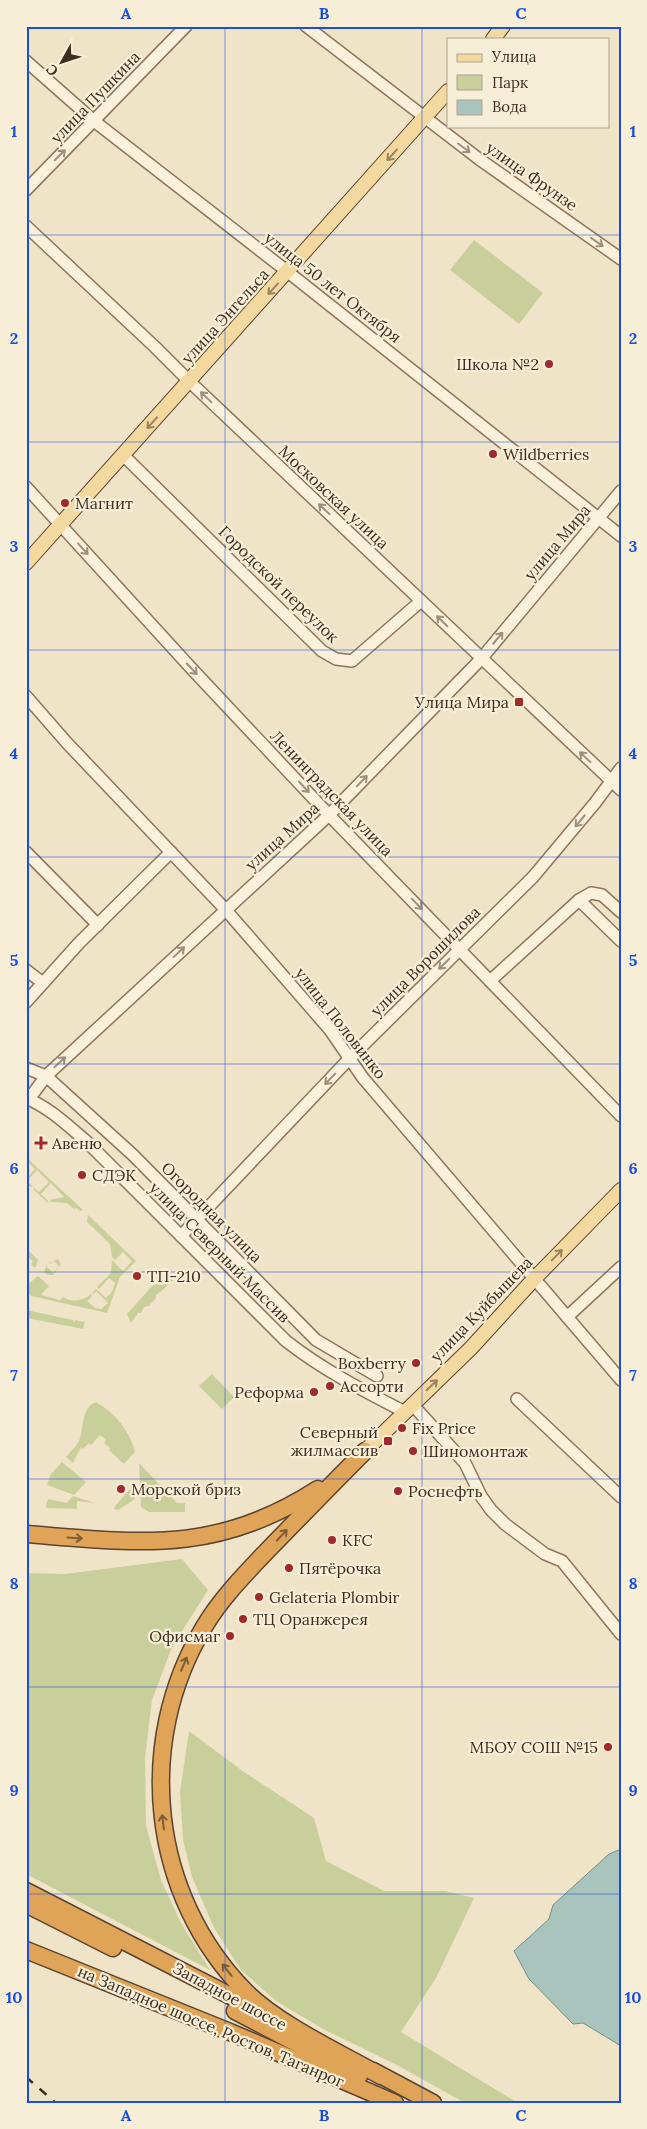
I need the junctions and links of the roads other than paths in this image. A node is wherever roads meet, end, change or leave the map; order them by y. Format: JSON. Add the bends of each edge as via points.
{"nodes":[{"id":1,"x":186,"y":26,"type":"edge"},
{"id":2,"x":306,"y":26,"type":"edge"},
{"id":3,"x":503,"y":26,"type":"edge"},
{"id":4,"x":493,"y":38,"type":"edge"},
{"id":5,"x":26,"y":61,"type":"edge"},
{"id":6,"x":447,"y":92,"type":"edge"},
{"id":7,"x":425,"y":118,"type":"junction"},
{"id":8,"x":94,"y":121,"type":"junction"},
{"id":9,"x":26,"y":190,"type":"edge"},
{"id":10,"x":26,"y":226,"type":"edge"},
{"id":11,"x":621,"y":259,"type":"edge"},
{"id":12,"x":288,"y":272,"type":"junction"},
{"id":13,"x":190,"y":382,"type":"junction"},
{"id":14,"x":123,"y":455,"type":"junction"},
{"id":15,"x":26,"y":487,"type":"edge"},
{"id":16,"x":621,"y":490,"type":"edge"},
{"id":17,"x":598,"y":519,"type":"junction"},
{"id":18,"x":61,"y":524,"type":"junction"},
{"id":19,"x":621,"y":536,"type":"edge"},
{"id":20,"x":26,"y":563,"type":"edge"},
{"id":21,"x":421,"y":601,"type":"junction"},
{"id":22,"x":481,"y":659,"type":"junction"},
{"id":23,"x":26,"y":696,"type":"edge"},
{"id":24,"x":621,"y":768,"type":"edge"},
{"id":25,"x":610,"y":781,"type":"junction"},
{"id":26,"x":621,"y":790,"type":"edge"},
{"id":27,"x":330,"y":815,"type":"junction"},
{"id":28,"x":26,"y":852,"type":"edge"},
{"id":29,"x":171,"y":852,"type":"junction"},
{"id":30,"x":579,"y":900,"type":"junction"},
{"id":31,"x":225,"y":909,"type":"junction"},
{"id":32,"x":621,"y":912,"type":"edge"},
{"id":33,"x":98,"y":925,"type":"junction"},
{"id":34,"x":621,"y":940,"type":"edge"},
{"id":35,"x":460,"y":948,"type":"junction"},
{"id":36,"x":26,"y":970,"type":"edge"},
{"id":37,"x":490,"y":981,"type":"junction"},
{"id":38,"x":42,"y":983,"type":"junction"},
{"id":39,"x":26,"y":1002,"type":"edge"},
{"id":40,"x":349,"y":1059,"type":"junction"},
{"id":41,"x":26,"y":1068,"type":"edge"},
{"id":42,"x":46,"y":1076,"type":"junction"},
{"id":43,"x":27,"y":1099,"type":"edge"},
{"id":44,"x":621,"y":1116,"type":"edge"},
{"id":45,"x":621,"y":1190,"type":"edge"},
{"id":46,"x":195,"y":1219,"type":"junction"},
{"id":47,"x":181,"y":1236,"type":"junction"},
{"id":48,"x":621,"y":1267,"type":"edge"},
{"id":49,"x":534,"y":1279,"type":"junction"},
{"id":50,"x":567,"y":1317,"type":"junction"},
{"id":51,"x":377,"y":1376,"type":"dead end"},
{"id":52,"x":621,"y":1380,"type":"edge"},
{"id":53,"x":517,"y":1399,"type":"dead end"},
{"id":54,"x":409,"y":1408,"type":"junction"},
{"id":55,"x":365,"y":1451,"type":"junction"},
{"id":56,"x":621,"y":1497,"type":"edge"},
{"id":57,"x":26,"y":1534,"type":"edge"},
{"id":58,"x":621,"y":1634,"type":"edge"},
{"id":59,"x":26,"y":1891,"type":"edge"},
{"id":60,"x":26,"y":1904,"type":"edge"},
{"id":61,"x":26,"y":1950,"type":"edge"},
{"id":62,"x":381,"y":2076,"type":"junction"},
{"id":63,"x":395,"y":2103,"type":"edge"},
{"id":64,"x":409,"y":2103,"type":"edge"},
{"id":65,"x":433,"y":2103,"type":"edge"}],
"edges":[{"from":1,"to":8,"type":"street","name":"улица Пушкина"},
{"from":2,"to":7,"type":"street","name":"улица Фрунзе"},
{"from":3,"to":4,"type":"main road"},
{"from":5,"to":8,"type":"street","name":"улица 50 лет Октября"},
{"from":6,"to":7,"type":"main road","name":"улица Энгельса"},
{"from":7,"to":11,"type":"street","name":"улица Фрунзе","one_way":true},
{"from":7,"to":12,"type":"main road","name":"улица Энгельса","one_way":true},
{"from":9,"to":8,"type":"street","name":"улица Пушкина","one_way":true},
{"from":8,"to":12,"type":"street","name":"улица 50 лет Октября"},
{"from":10,"to":13,"type":"street","name":"Московская улица"},
{"from":12,"to":13,"type":"main road","name":"улица Энгельса","one_way":true},
{"from":12,"to":17,"type":"street","name":"улица 50 лет Октября"},
{"from":13,"to":14,"type":"main road","name":"улица Энгельса","one_way":true},
{"from":21,"to":13,"type":"street","name":"Московская улица","one_way":true},
{"from":14,"to":18,"type":"main road","name":"улица Энгельса"},
{"from":14,"to":21,"type":"street","name":"Городской переулок","via":[[322,651],[336,659],[352,661]]},
{"from":15,"to":18,"type":"street","name":"Ленинградская улица"},
{"from":16,"to":17,"type":"street","name":"улица Мира"},
{"from":17,"to":19,"type":"street","name":"улица 50 лет Октября"},
{"from":22,"to":17,"type":"street","name":"улица Мира","one_way":true},
{"from":18,"to":20,"type":"main road","name":"улица Энгельса"},
{"from":18,"to":27,"type":"street","name":"Ленинградская улица","one_way":true},
{"from":22,"to":21,"type":"street","name":"Московская улица","one_way":true},
{"from":25,"to":22,"type":"street","name":"Московская улица","one_way":true},
{"from":27,"to":22,"type":"street","name":"улица Мира","one_way":true},
{"from":23,"to":29,"type":"street","name":"улица Половинко"},
{"from":24,"to":25,"type":"street","name":"улица Ворошилова"},
{"from":25,"to":26,"type":"street","name":"Московская улица"},
{"from":25,"to":35,"type":"street","name":"улица Ворошилова","one_way":true,"via":[[534,877]]},
{"from":27,"to":31,"type":"street","name":"улица Мира"},
{"from":27,"to":35,"type":"street","name":"Ленинградская улица","one_way":true},
{"from":28,"to":33,"type":"street"},
{"from":29,"to":31,"type":"street","name":"улица Половинко"},
{"from":29,"to":33,"type":"street"},
{"from":30,"to":32,"type":"street","via":[[591,892],[602,895]]},
{"from":30,"to":34,"type":"street"},
{"from":30,"to":37,"type":"street"},
{"from":31,"to":40,"type":"street","name":"улица Половинко","via":[[330,1030]]},
{"from":42,"to":31,"type":"street","name":"улица Мира","one_way":true},
{"from":33,"to":38,"type":"street"},
{"from":35,"to":37,"type":"street","name":"Ленинградская улица"},
{"from":35,"to":40,"type":"street","name":"улица Ворошилова","one_way":true},
{"from":36,"to":38,"type":"street"},
{"from":37,"to":44,"type":"street","name":"Ленинградская улица"},
{"from":38,"to":39,"type":"street"},
{"from":40,"to":46,"type":"street","name":"улица Ворошилова","one_way":true},
{"from":40,"to":49,"type":"street","name":"улица Половинко"},
{"from":41,"to":42,"type":"street","name":"Огородная улица"},
{"from":42,"to":43,"type":"street","name":"улица Мира"},
{"from":42,"to":46,"type":"street","name":"Огородная улица","via":[[133,1155]]},
{"from":43,"to":47,"type":"street","name":"улица Северный Массив","via":[[62,1120]]},
{"from":49,"to":45,"type":"main road","name":"улица Куйбышева","one_way":true},
{"from":46,"to":47,"type":"street","name":"улица Ворошилова"},
{"from":46,"to":51,"type":"street","name":"Огородная улица","via":[[316,1340]]},
{"from":47,"to":54,"type":"street","name":"улица Северный Массив","via":[[266,1322],[306,1356],[360,1390]]},
{"from":48,"to":50,"type":"street"},
{"from":49,"to":50,"type":"street","name":"улица Половинко"},
{"from":54,"to":49,"type":"main road","name":"улица Куйбышева","one_way":true,"via":[[471,1348]]},
{"from":50,"to":52,"type":"street","name":"улица Половинко"},
{"from":53,"to":56,"type":"street"},
{"from":54,"to":55,"type":"main road","name":"улица Куйбышева"},
{"from":54,"to":58,"type":"street","via":[[465,1463],[491,1510],[545,1554],[562,1561]]},
{"from":57,"to":55,"type":"highway","one_way":true,"via":[[143,1542],[225,1533],[274,1515],[295,1503]]},
{"from":62,"to":55,"type":"highway","one_way":true,"via":[[264,2008],[232,1976],[200,1929],[183,1896],[171,1861],[160,1796],[160,1761],[166,1720],[190,1651],[205,1625],[245,1574]]},
{"from":59,"to":62,"type":"highway","name":"Западное шоссе"},
{"from":60,"to":64,"type":"highway"},
{"from":61,"to":63,"type":"highway","name":"на Западное шоссе, Ростов, Таганрог"},
{"from":62,"to":65,"type":"highway","name":"Западное шоссе"}]}
